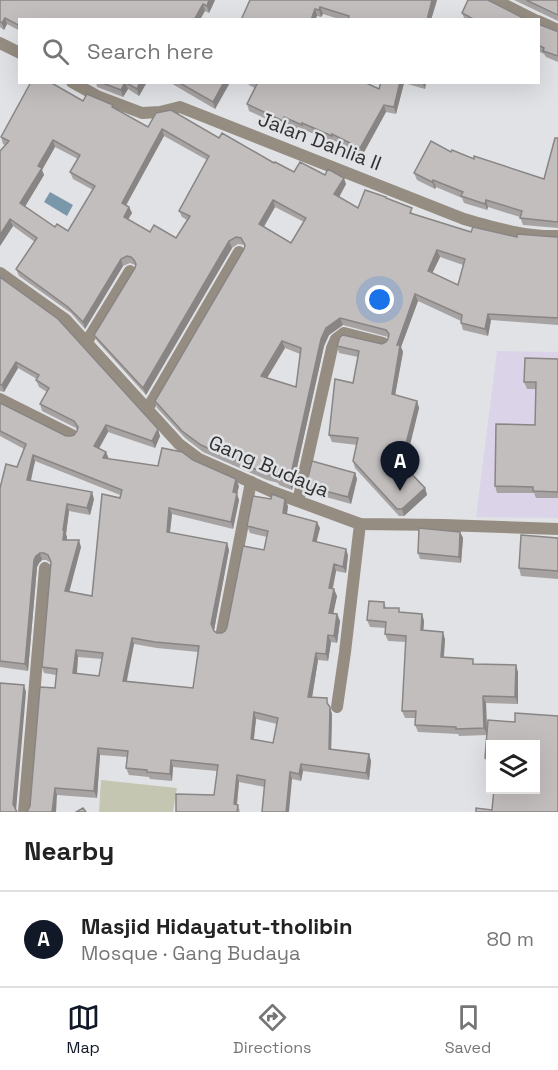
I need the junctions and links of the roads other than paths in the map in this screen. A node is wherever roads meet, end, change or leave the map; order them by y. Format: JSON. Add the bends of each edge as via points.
{"nodes":[{"id":1,"x":495,"y":0,"type":"edge"},
{"id":2,"x":533,"y":18,"type":"edge"},
{"id":3,"x":540,"y":21,"type":"edge"},
{"id":4,"x":558,"y":30,"type":"edge"},
{"id":5,"x":0,"y":43,"type":"edge"},
{"id":6,"x":18,"y":52,"type":"edge"},
{"id":7,"x":76,"y":84,"type":"edge"},
{"id":8,"x":558,"y":237,"type":"edge"},
{"id":9,"x":239,"y":252,"type":"edge"},
{"id":10,"x":130,"y":271,"type":"edge"},
{"id":11,"x":0,"y":273,"type":"edge"},
{"id":12,"x":86,"y":343,"type":"junction"},
{"id":13,"x":383,"y":343,"type":"edge"},
{"id":14,"x":0,"y":399,"type":"edge"},
{"id":15,"x":147,"y":408,"type":"junction"},
{"id":16,"x":72,"y":435,"type":"edge"},
{"id":17,"x":251,"y":482,"type":"junction"},
{"id":18,"x":298,"y":501,"type":"junction"},
{"id":19,"x":360,"y":524,"type":"junction"},
{"id":20,"x":558,"y":529,"type":"edge"},
{"id":21,"x":45,"y":568,"type":"dead end"},
{"id":22,"x":222,"y":632,"type":"edge"},
{"id":23,"x":337,"y":707,"type":"dead end"},
{"id":24,"x":24,"y":812,"type":"edge"}],
"edges":[{"from":1,"to":2,"type":"street"},
{"from":3,"to":4,"type":"street"},
{"from":5,"to":6,"type":"street"},
{"from":7,"to":8,"type":"street","name":"Jalan Dahlia II","via":[[142,113],[180,107],[464,219],[505,230]]},
{"from":9,"to":15,"type":"street"},
{"from":10,"to":12,"type":"street"},
{"from":11,"to":12,"type":"street","name":"Gang Budaya","via":[[66,320]]},
{"from":12,"to":15,"type":"street","name":"Gang Budaya"},
{"from":13,"to":18,"type":"street","via":[[344,333],[336,339]]},
{"from":14,"to":16,"type":"street"},
{"from":15,"to":17,"type":"street","name":"Gang Budaya","via":[[179,444],[199,459]]},
{"from":17,"to":18,"type":"street","name":"Gang Budaya"},
{"from":17,"to":22,"type":"street"},
{"from":18,"to":19,"type":"street","name":"Gang Budaya"},
{"from":19,"to":20,"type":"street","name":"Gang Budaya"},
{"from":19,"to":23,"type":"street"},
{"from":21,"to":24,"type":"street"}]}
